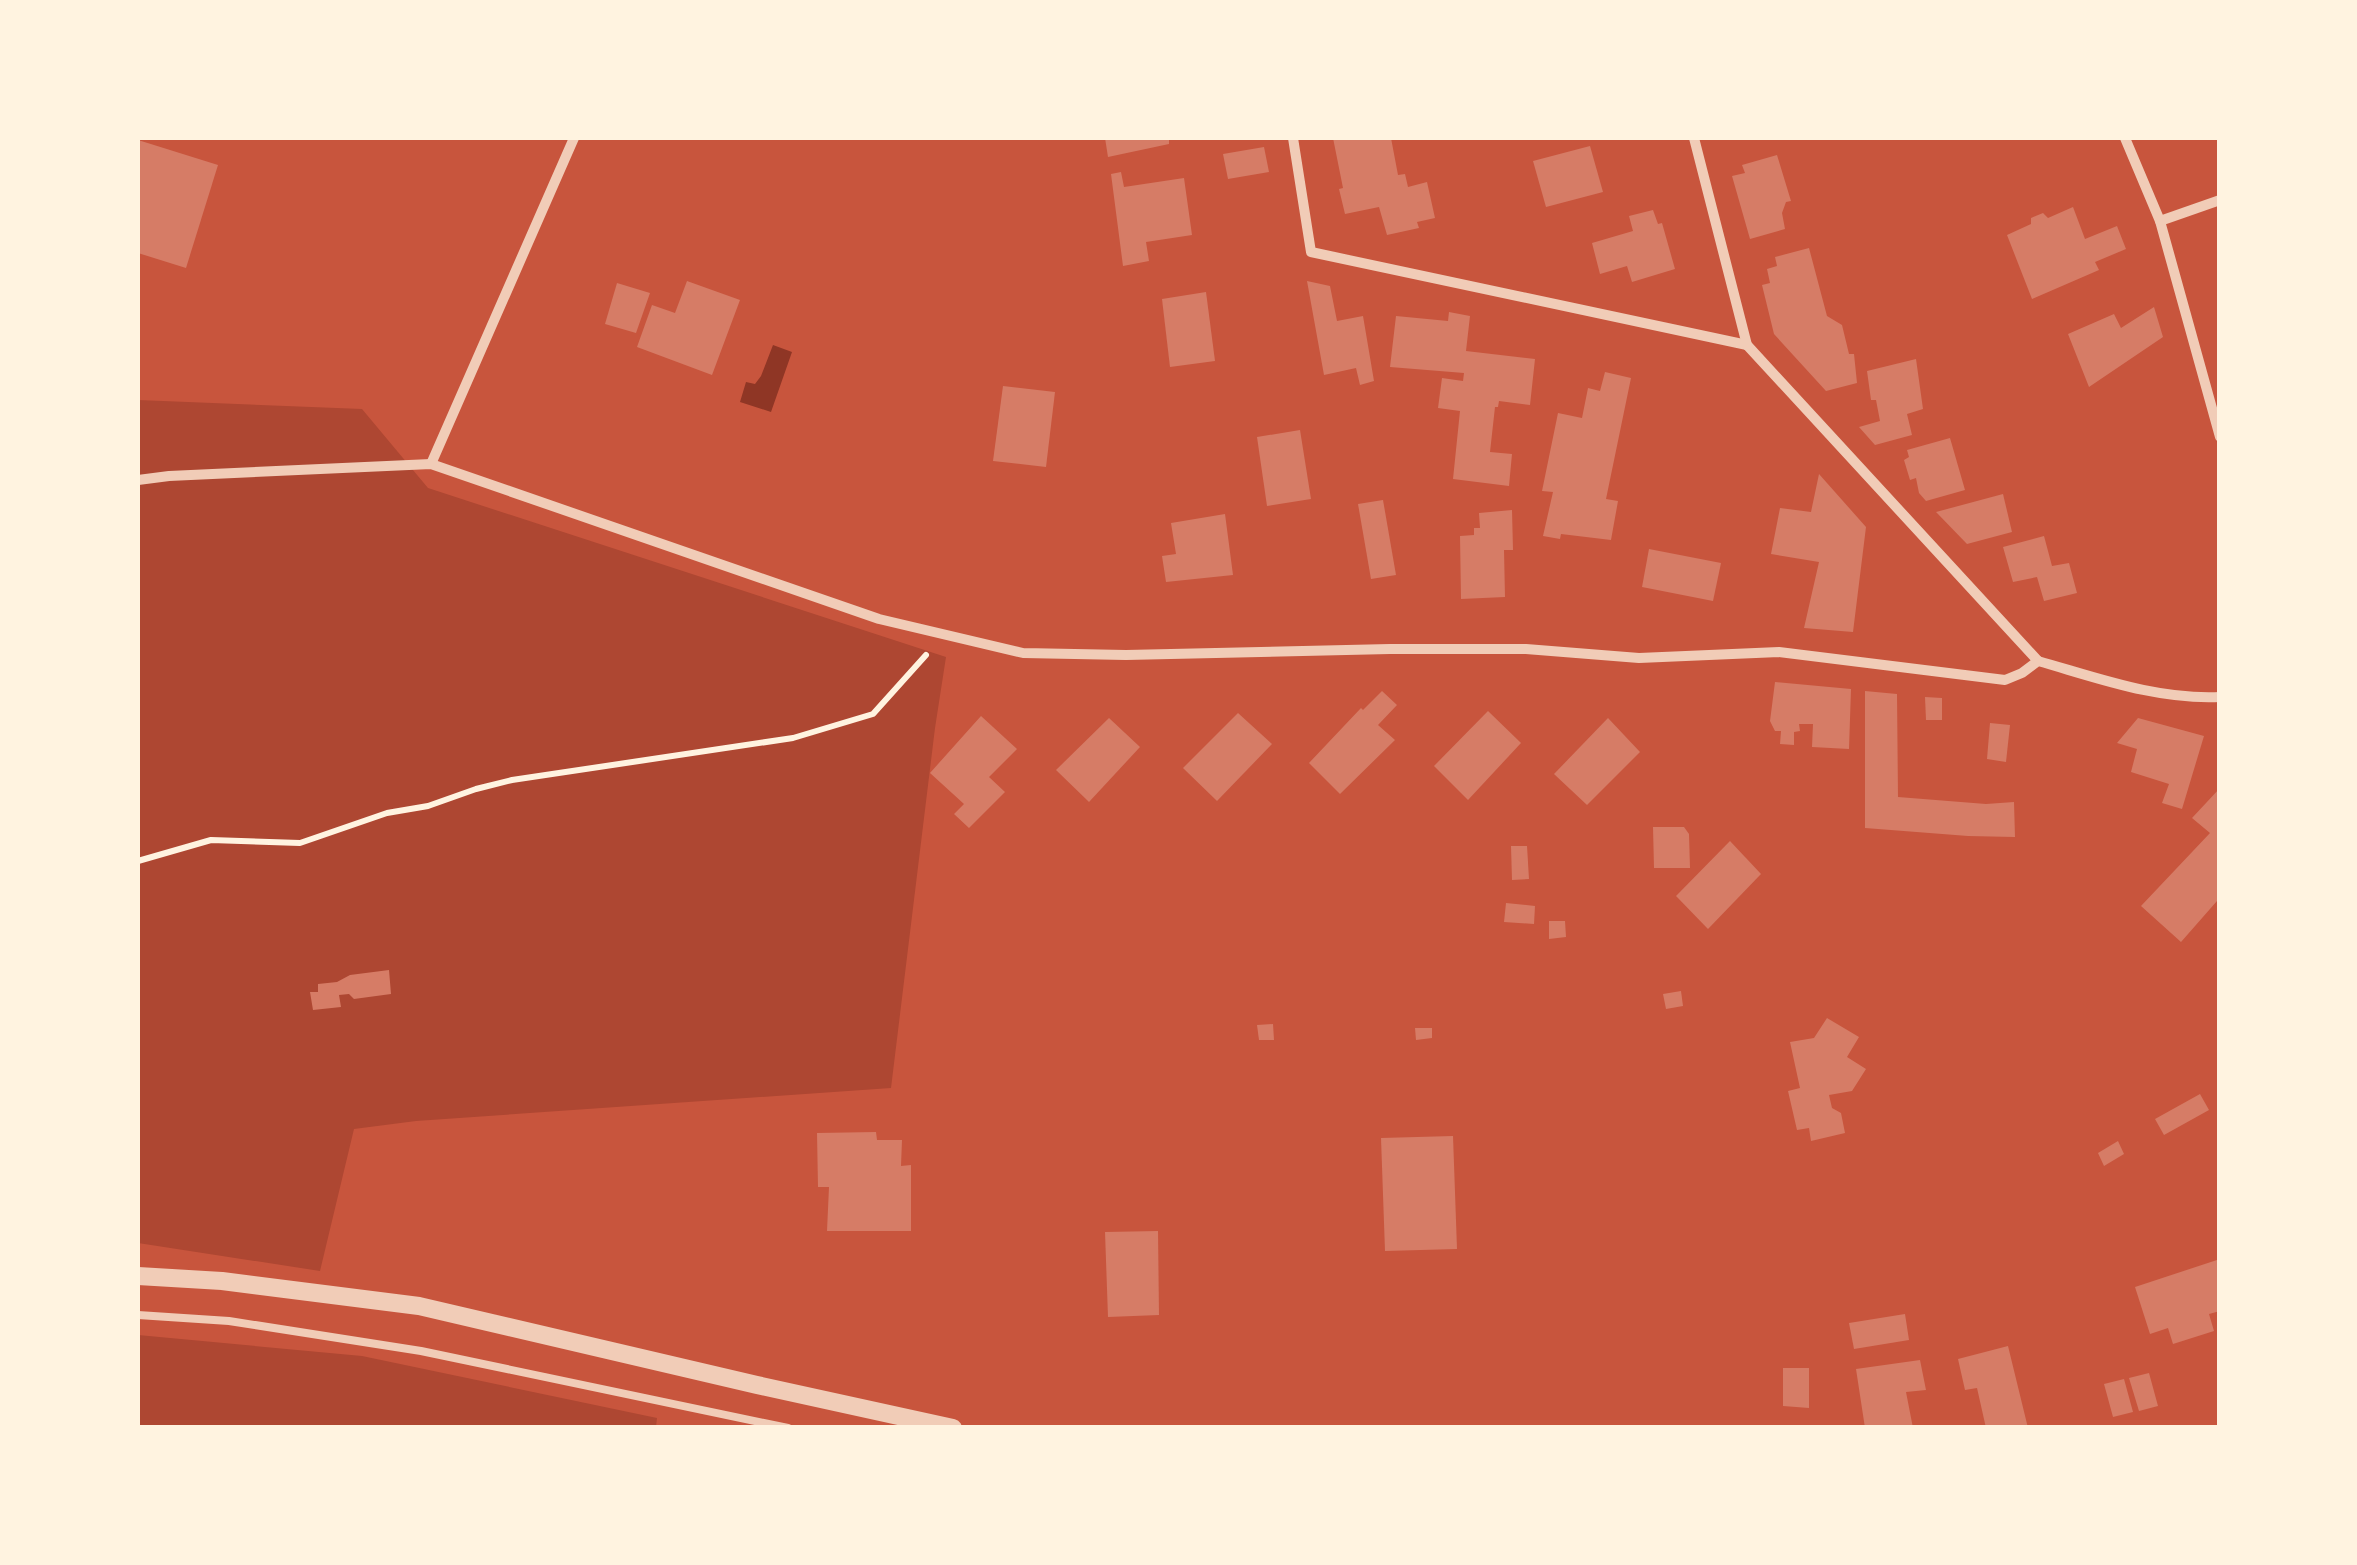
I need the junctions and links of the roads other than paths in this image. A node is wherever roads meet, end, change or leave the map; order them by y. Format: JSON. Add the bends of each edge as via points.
{"nodes":[{"id":1,"x":574,"y":138,"type":"edge"},
{"id":2,"x":1292,"y":138,"type":"edge"},
{"id":3,"x":1694,"y":138,"type":"edge"},
{"id":4,"x":2125,"y":138,"type":"edge"},
{"id":5,"x":2220,"y":200,"type":"edge"},
{"id":6,"x":2160,"y":221,"type":"junction"},
{"id":7,"x":1747,"y":344,"type":"junction"},
{"id":8,"x":2220,"y":437,"type":"edge"},
{"id":9,"x":431,"y":464,"type":"junction"},
{"id":10,"x":138,"y":480,"type":"edge"},
{"id":11,"x":2038,"y":661,"type":"junction"},
{"id":12,"x":2220,"y":696,"type":"edge"},
{"id":13,"x":138,"y":1276,"type":"edge"},
{"id":14,"x":138,"y":1315,"type":"edge"},
{"id":15,"x":788,"y":1428,"type":"edge"},
{"id":16,"x":953,"y":1428,"type":"edge"}],
"edges":[{"from":1,"to":9,"type":"street"},
{"from":2,"to":7,"type":"street","via":[[1311,252]]},
{"from":3,"to":7,"type":"street"},
{"from":4,"to":6,"type":"street"},
{"from":5,"to":6,"type":"street"},
{"from":6,"to":8,"type":"street"},
{"from":7,"to":11,"type":"street"},
{"from":9,"to":10,"type":"street"},
{"from":9,"to":11,"type":"street","via":[[879,619],[1023,652],[1526,649],[1638,658],[1778,652],[2006,680]]},
{"from":11,"to":12,"type":"street","via":[[2145,692]]},
{"from":13,"to":16,"type":"street","via":[[418,1306]]},
{"from":14,"to":15,"type":"lane","via":[[230,1320],[422,1350]]}]}
